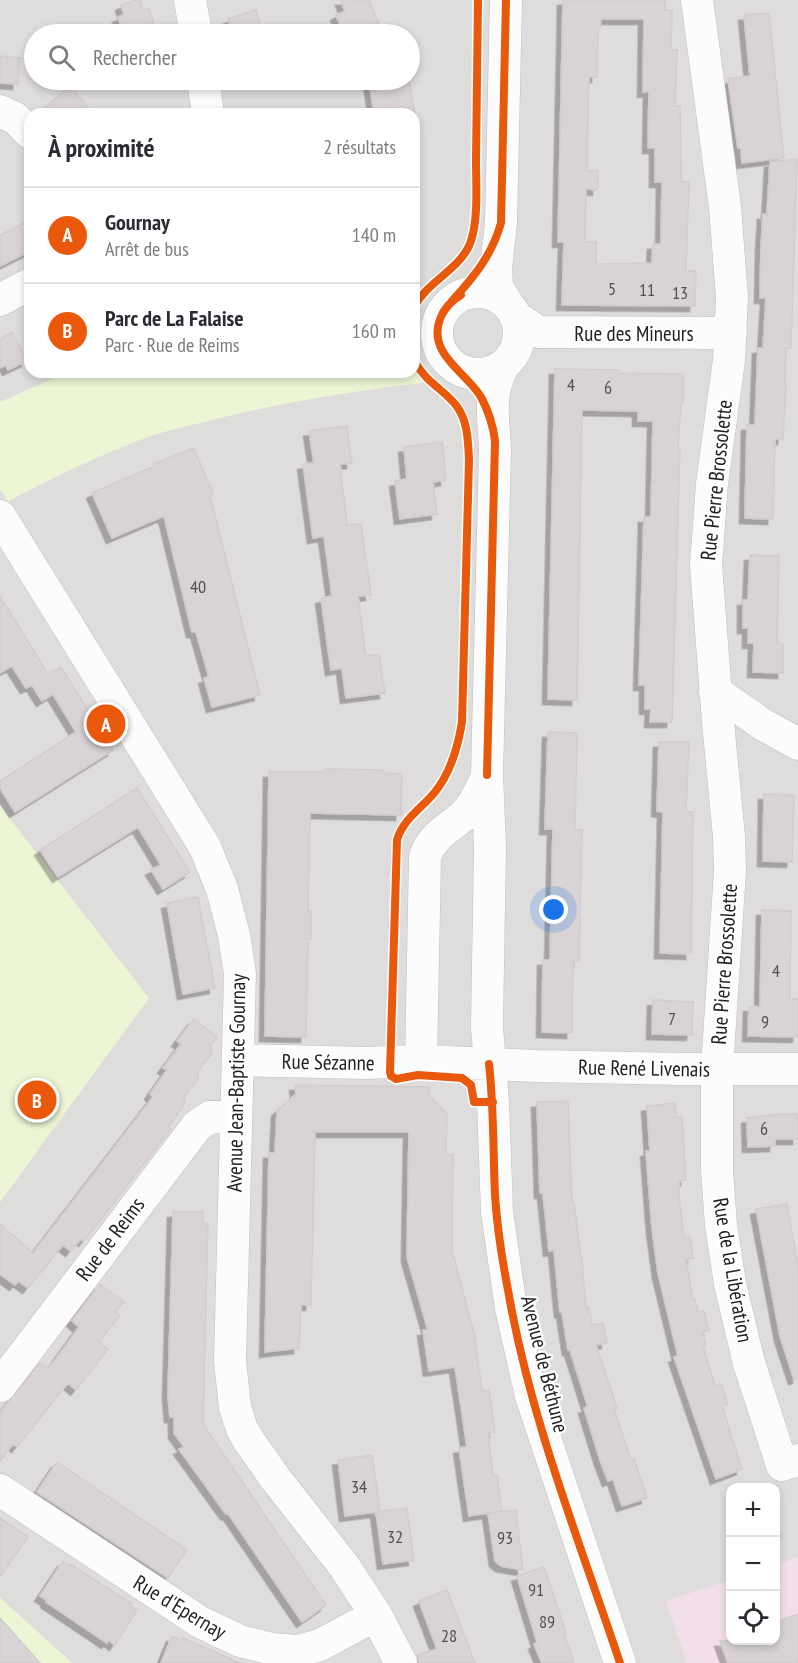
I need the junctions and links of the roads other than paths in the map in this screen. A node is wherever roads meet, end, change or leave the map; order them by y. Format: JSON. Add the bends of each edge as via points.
{"nodes":[{"id":1,"x":190,"y":0,"type":"edge"},
{"id":2,"x":506,"y":0,"type":"edge"},
{"id":3,"x":697,"y":0,"type":"edge"},
{"id":4,"x":194,"y":24,"type":"edge"},
{"id":5,"x":204,"y":90,"type":"edge"},
{"id":6,"x":207,"y":108,"type":"edge"},
{"id":7,"x":0,"y":111,"type":"edge"},
{"id":8,"x":24,"y":128,"type":"edge"},
{"id":9,"x":501,"y":223,"type":"junction"},
{"id":10,"x":24,"y":287,"type":"edge"},
{"id":11,"x":0,"y":300,"type":"edge"},
{"id":12,"x":452,"y":301,"type":"junction"},
{"id":13,"x":516,"y":333,"type":"junction"},
{"id":14,"x":731,"y":333,"type":"junction"},
{"id":15,"x":455,"y":367,"type":"junction"},
{"id":16,"x":492,"y":419,"type":"junction"},
{"id":17,"x":0,"y":516,"type":"edge"},
{"id":18,"x":715,"y":691,"type":"junction"},
{"id":19,"x":798,"y":744,"type":"edge"},
{"id":20,"x":487,"y":775,"type":"junction"},
{"id":21,"x":444,"y":831,"type":"junction"},
{"id":22,"x":490,"y":847,"type":"junction"},
{"id":23,"x":238,"y":1060,"type":"junction"},
{"id":24,"x":421,"y":1061,"type":"junction"},
{"id":25,"x":489,"y":1064,"type":"junction"},
{"id":26,"x":717,"y":1069,"type":"junction"},
{"id":27,"x":798,"y":1069,"type":"edge"},
{"id":28,"x":236,"y":1115,"type":"junction"},
{"id":29,"x":0,"y":1386,"type":"edge"},
{"id":30,"x":790,"y":1462,"type":"edge"},
{"id":31,"x":0,"y":1490,"type":"edge"},
{"id":32,"x":376,"y":1615,"type":"junction"},
{"id":33,"x":401,"y":1663,"type":"edge"},
{"id":34,"x":620,"y":1663,"type":"edge"}],
"edges":[{"from":1,"to":4,"type":"street"},
{"from":2,"to":9,"type":"street"},
{"from":3,"to":14,"type":"street","name":"Rue Pierre Brossolette","via":[[725,207]]},
{"from":5,"to":6,"type":"street"},
{"from":7,"to":8,"type":"street"},
{"from":9,"to":12,"type":"street","via":[[480,270]]},
{"from":9,"to":13,"type":"street","via":[[496,281]]},
{"from":10,"to":11,"type":"street"},
{"from":12,"to":13,"type":"street","via":[[477,292],[493,295]]},
{"from":12,"to":15,"type":"street","via":[[442,314],[437,334],[444,355]]},
{"from":13,"to":14,"type":"street","name":"Rue des Mineurs"},
{"from":13,"to":15,"type":"street","via":[[494,371],[471,373]]},
{"from":13,"to":16,"type":"street","via":[[495,386]]},
{"from":14,"to":18,"type":"street","name":"Rue Pierre Brossolette","via":[[707,541]]},
{"from":15,"to":16,"type":"street","via":[[480,396]]},
{"from":16,"to":20,"type":"street","name":"Avenue de Béthune","via":[[495,450]]},
{"from":17,"to":23,"type":"street","name":"Avenue Jean-Baptiste Gournay","via":[[212,861],[237,948]]},
{"from":18,"to":19,"type":"street"},
{"from":18,"to":26,"type":"street","name":"Rue Pierre Brossolette","via":[[730,871]]},
{"from":20,"to":21,"type":"street","via":[[478,797]]},
{"from":20,"to":22,"type":"street","name":"Avenue de Béthune"},
{"from":21,"to":22,"type":"street","via":[[475,831]]},
{"from":21,"to":24,"type":"street","via":[[431,842],[425,857]]},
{"from":22,"to":25,"type":"street","name":"Avenue de Béthune"},
{"from":23,"to":24,"type":"street","name":"Rue Sézanne","via":[[366,1064]]},
{"from":23,"to":28,"type":"street","name":"Avenue Jean-Baptiste Gournay"},
{"from":24,"to":25,"type":"street","name":"Rue Sézanne"},
{"from":25,"to":26,"type":"street","name":"Rue René Livenais"},
{"from":25,"to":34,"type":"street","name":"Avenue de Béthune","via":[[497,1212],[518,1342],[543,1435]]},
{"from":26,"to":27,"type":"street","name":"Rue René Livenais"},
{"from":26,"to":30,"type":"street","name":"Rue de la Libération","via":[[717,1171],[730,1284],[749,1362]]},
{"from":28,"to":29,"type":"street","name":"Rue de Reims","via":[[210,1118],[196,1126]]},
{"from":28,"to":32,"type":"street","name":"Avenue Jean-Baptiste Gournay","via":[[230,1361],[235,1407],[242,1429],[258,1455]]},
{"from":31,"to":32,"type":"street","name":"Rue d'Epernay","via":[[200,1622],[240,1641],[297,1651],[320,1645]]},
{"from":32,"to":33,"type":"street","name":"Avenue Jean-Baptiste Gournay"}]}
